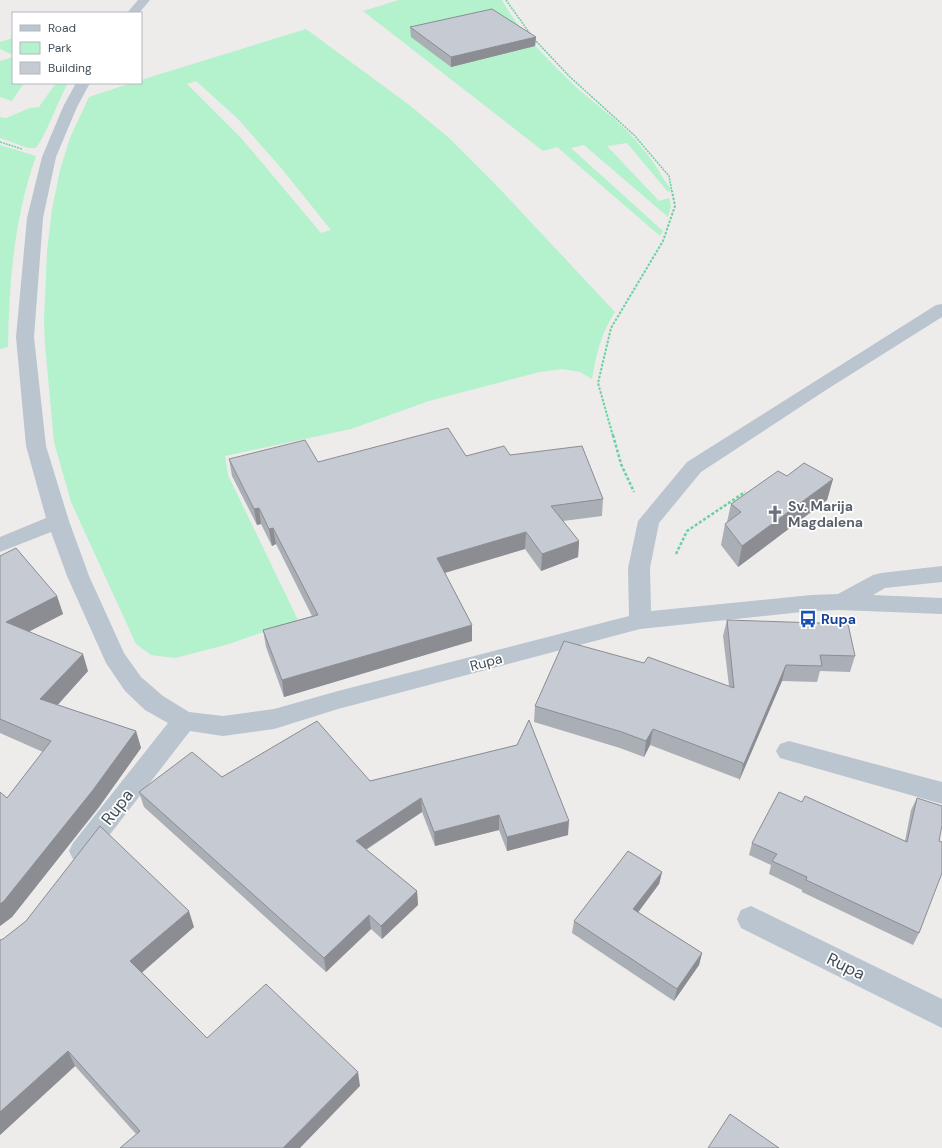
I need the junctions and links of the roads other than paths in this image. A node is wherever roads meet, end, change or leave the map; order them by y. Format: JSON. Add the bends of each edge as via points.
{"nodes":[{"id":1,"x":144,"y":0,"type":"edge"},
{"id":2,"x":134,"y":12,"type":"edge"},
{"id":3,"x":82,"y":84,"type":"edge"},
{"id":4,"x":942,"y":308,"type":"edge"},
{"id":5,"x":58,"y":522,"type":"junction"},
{"id":6,"x":0,"y":545,"type":"edge"},
{"id":7,"x":942,"y":574,"type":"edge"},
{"id":8,"x":840,"y":602,"type":"junction"},
{"id":9,"x":942,"y":606,"type":"edge"},
{"id":10,"x":640,"y":621,"type":"junction"},
{"id":11,"x":184,"y":721,"type":"junction"},
{"id":12,"x":789,"y":751,"type":"dead end"},
{"id":13,"x":942,"y":793,"type":"edge"},
{"id":14,"x":67,"y":871,"type":"edge"},
{"id":15,"x":751,"y":919,"type":"dead end"},
{"id":16,"x":942,"y":1014,"type":"edge"}],
"edges":[{"from":1,"to":2,"type":"street"},
{"from":3,"to":5,"type":"street","name":"Rupa","via":[[49,157],[35,218],[25,337],[36,446]]},
{"from":4,"to":10,"type":"street","via":[[694,468],[649,521],[640,568]]},
{"from":5,"to":6,"type":"street"},
{"from":5,"to":11,"type":"street","name":"Rupa","via":[[78,576],[114,657],[133,684],[154,703]]},
{"from":7,"to":8,"type":"street","name":"Rupa","via":[[881,581]]},
{"from":8,"to":9,"type":"street","name":"Rupa"},
{"from":8,"to":10,"type":"street","name":"Rupa"},
{"from":10,"to":11,"type":"street","name":"Rupa","via":[[274,719],[223,726]]},
{"from":11,"to":14,"type":"street","name":"Rupa"},
{"from":12,"to":13,"type":"street"},
{"from":15,"to":16,"type":"street","name":"Rupa"}]}
